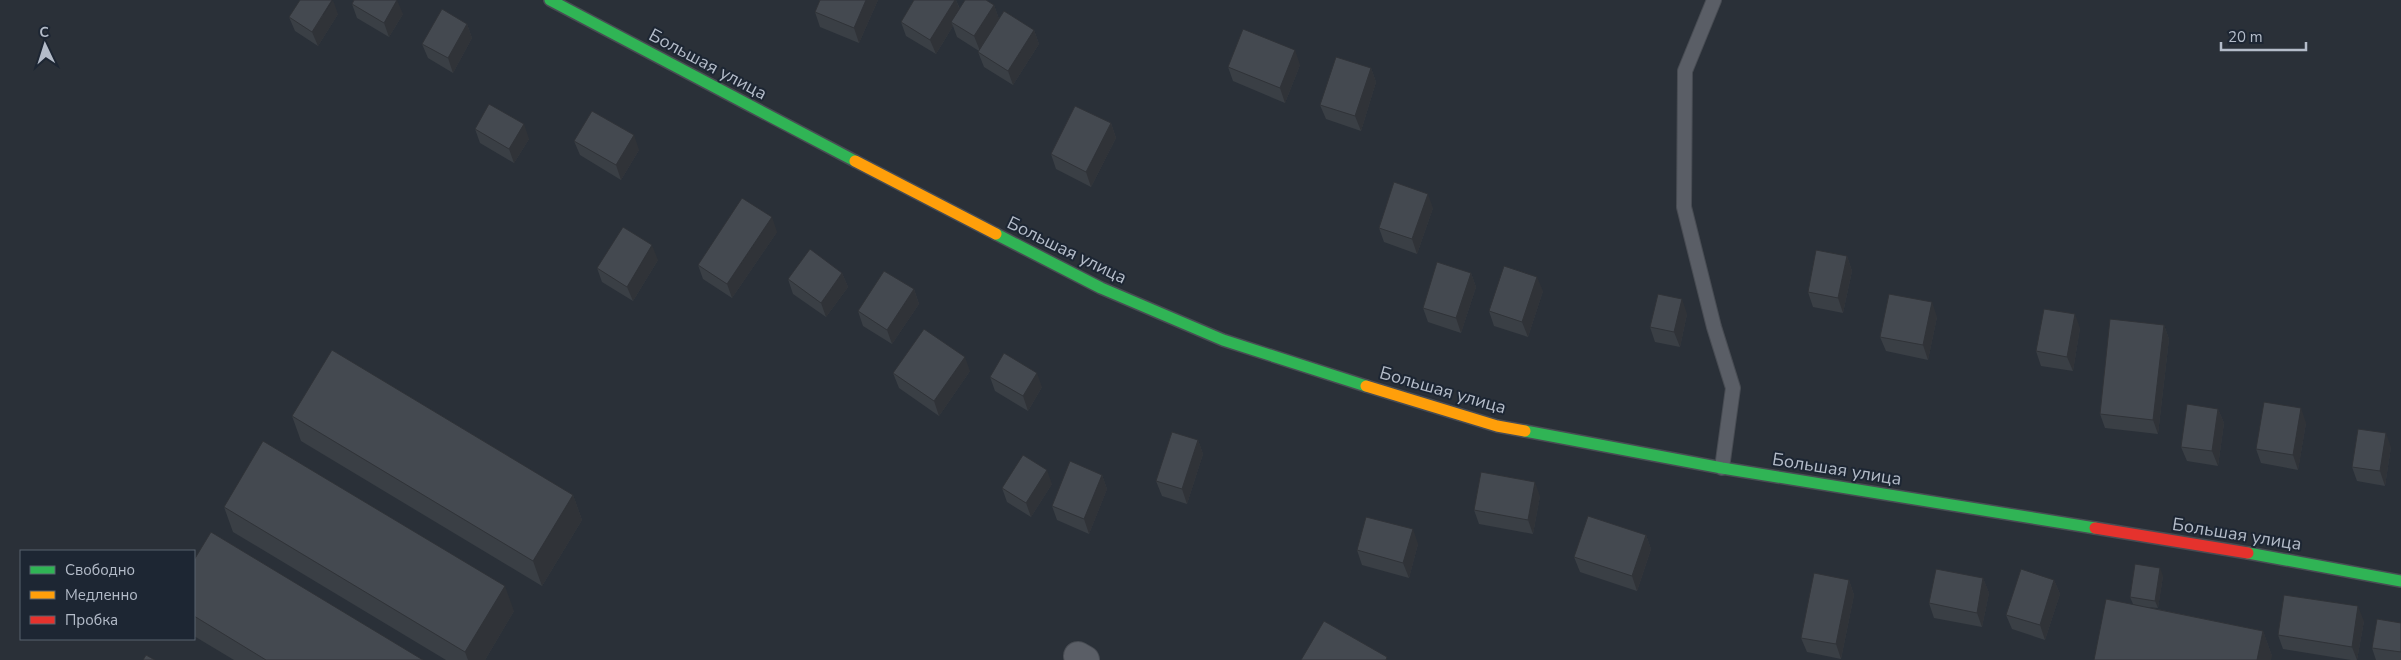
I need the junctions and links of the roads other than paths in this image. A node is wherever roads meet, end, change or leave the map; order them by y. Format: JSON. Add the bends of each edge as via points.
{"nodes":[{"id":1,"x":550,"y":0,"type":"edge"},
{"id":2,"x":1714,"y":0,"type":"edge"},
{"id":3,"x":1722,"y":468,"type":"junction"},
{"id":4,"x":2401,"y":581,"type":"edge"}],
"edges":[{"from":1,"to":3,"type":"main road","name":"Большая улица","via":[[1101,288],[1223,340],[1497,426]]},
{"from":2,"to":3,"type":"lane","via":[[1685,70],[1684,207],[1714,326],[1734,388]]},
{"from":3,"to":4,"type":"main road","name":"Большая улица","via":[[2315,564]]}]}
